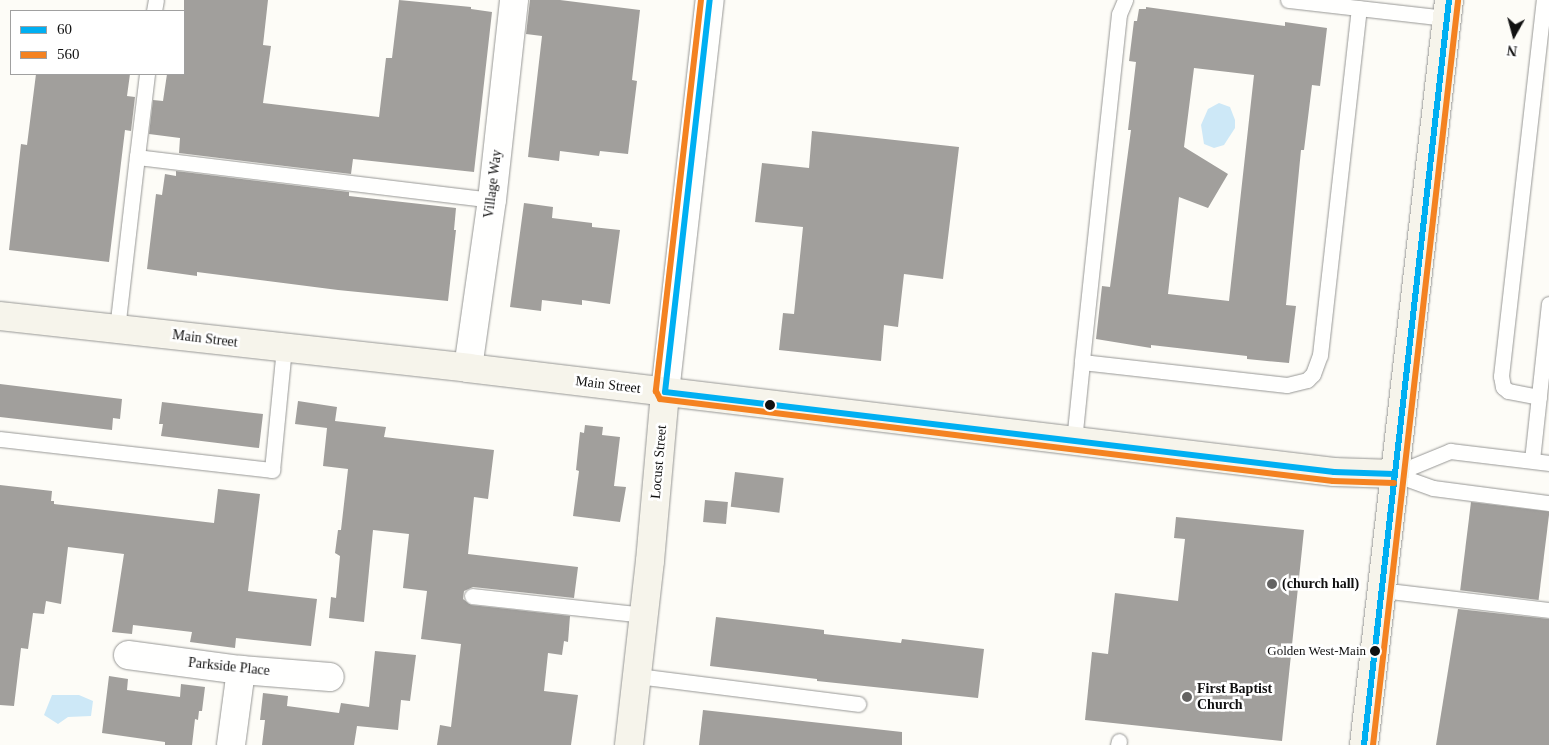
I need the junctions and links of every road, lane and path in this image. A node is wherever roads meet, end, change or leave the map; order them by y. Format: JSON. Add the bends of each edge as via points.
{"nodes":[{"id":1,"x":514,"y":0,"type":"edge"},
{"id":2,"x":710,"y":0,"type":"edge"},
{"id":3,"x":1125,"y":0,"type":"edge"},
{"id":4,"x":1288,"y":0,"type":"edge"},
{"id":5,"x":1544,"y":0,"type":"edge"},
{"id":6,"x":1359,"y":8,"type":"junction"},
{"id":7,"x":1448,"y":9,"type":"edge"},
{"id":8,"x":147,"y":75,"type":"edge"},
{"id":9,"x":137,"y":157,"type":"junction"},
{"id":10,"x":492,"y":200,"type":"junction"},
{"id":11,"x":1549,"y":304,"type":"edge"},
{"id":12,"x":0,"y":316,"type":"edge"},
{"id":13,"x":117,"y":329,"type":"junction"},
{"id":14,"x":284,"y":348,"type":"junction"},
{"id":15,"x":1082,"y":362,"type":"junction"},
{"id":16,"x":468,"y":368,"type":"junction"},
{"id":17,"x":665,"y":392,"type":"junction"},
{"id":18,"x":1539,"y":397,"type":"junction"},
{"id":19,"x":0,"y":439,"type":"edge"},
{"id":20,"x":1074,"y":441,"type":"junction"},
{"id":21,"x":1532,"y":460,"type":"junction"},
{"id":22,"x":1549,"y":463,"type":"edge"},
{"id":23,"x":1394,"y":474,"type":"junction"},
{"id":24,"x":1549,"y":503,"type":"edge"},
{"id":25,"x":1381,"y":590,"type":"junction"},
{"id":26,"x":472,"y":596,"type":"dead end"},
{"id":27,"x":1549,"y":610,"type":"edge"},
{"id":28,"x":644,"y":615,"type":"junction"},
{"id":29,"x":128,"y":655,"type":"dead end"},
{"id":30,"x":241,"y":670,"type":"junction"},
{"id":31,"x":637,"y":676,"type":"junction"},
{"id":32,"x":330,"y":677,"type":"dead end"},
{"id":33,"x":858,"y":704,"type":"dead end"},
{"id":34,"x":232,"y":745,"type":"edge"},
{"id":35,"x":629,"y":745,"type":"edge"},
{"id":36,"x":1364,"y":745,"type":"edge"}],
"edges":[{"from":1,"to":10,"type":"street","name":"Village Way"},
{"from":2,"to":17,"type":"street","name":"Locust Street"},
{"from":3,"to":15,"type":"lane","via":[[1119,14]]},
{"from":4,"to":6,"type":"lane"},
{"from":5,"to":18,"type":"lane","via":[[1501,376],[1503,387],[1513,394]]},
{"from":6,"to":7,"type":"lane"},
{"from":6,"to":15,"type":"lane","via":[[1320,355],[1313,374],[1298,384],[1287,385]]},
{"from":7,"to":23,"type":"street"},
{"from":8,"to":9,"type":"lane"},
{"from":9,"to":10,"type":"lane"},
{"from":9,"to":13,"type":"lane"},
{"from":10,"to":16,"type":"street","name":"Village Way"},
{"from":11,"to":18,"type":"lane"},
{"from":12,"to":13,"type":"street","name":"Main Street"},
{"from":13,"to":14,"type":"street","name":"Main Street"},
{"from":14,"to":16,"type":"street","name":"Main Street"},
{"from":14,"to":19,"type":"lane","via":[[272,470]]},
{"from":15,"to":20,"type":"lane"},
{"from":16,"to":17,"type":"street","name":"Main Street"},
{"from":17,"to":20,"type":"street","name":"Main Street"},
{"from":17,"to":28,"type":"street","name":"Locust Street"},
{"from":18,"to":21,"type":"lane"},
{"from":20,"to":23,"type":"street","name":"Main Street","via":[[1334,472]]},
{"from":21,"to":22,"type":"lane"},
{"from":21,"to":23,"type":"lane","via":[[1450,451]]},
{"from":23,"to":24,"type":"lane","via":[[1433,488]]},
{"from":23,"to":25,"type":"street"},
{"from":25,"to":27,"type":"lane"},
{"from":25,"to":36,"type":"street"},
{"from":26,"to":28,"type":"lane"},
{"from":28,"to":31,"type":"street","name":"Locust Street"},
{"from":29,"to":30,"type":"street","name":"Parkside Place"},
{"from":30,"to":32,"type":"street","name":"Parkside Place"},
{"from":30,"to":34,"type":"street"},
{"from":31,"to":33,"type":"lane"},
{"from":31,"to":35,"type":"street","name":"Locust Street"}]}
